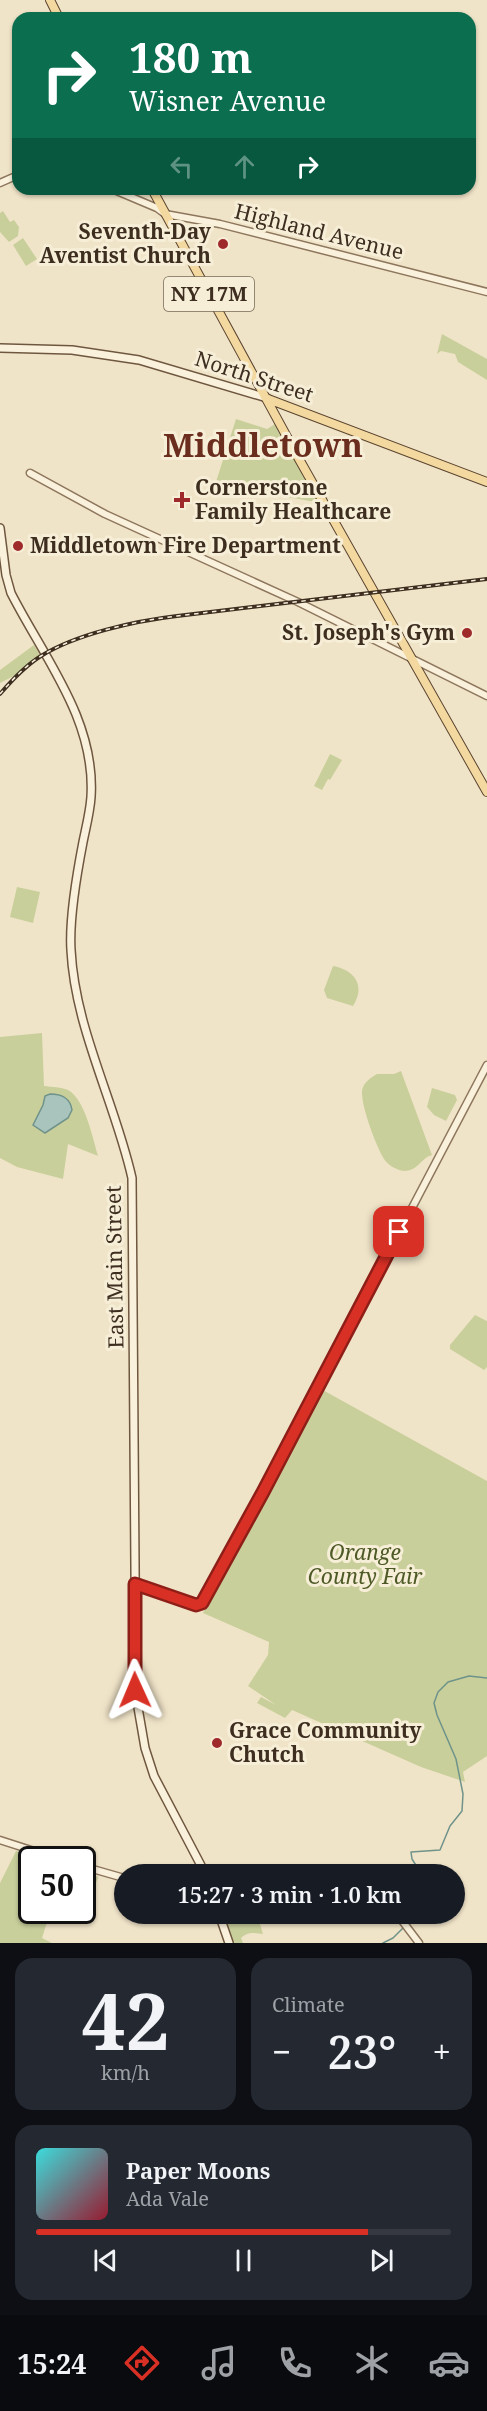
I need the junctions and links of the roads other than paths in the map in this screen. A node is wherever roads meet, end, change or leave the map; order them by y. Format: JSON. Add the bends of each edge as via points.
{"nodes":[{"id":1,"x":126,"y":195,"type":"edge"},
{"id":2,"x":155,"y":195,"type":"edge"},
{"id":3,"x":165,"y":214,"type":"junction"},
{"id":4,"x":487,"y":292,"type":"edge"},
{"id":5,"x":0,"y":348,"type":"edge"},
{"id":6,"x":268,"y":399,"type":"junction"},
{"id":7,"x":30,"y":473,"type":"dead end"},
{"id":8,"x":487,"y":482,"type":"edge"},
{"id":9,"x":0,"y":528,"type":"edge"},
{"id":10,"x":410,"y":656,"type":"junction"},
{"id":11,"x":487,"y":696,"type":"edge"},
{"id":12,"x":487,"y":792,"type":"edge"},
{"id":13,"x":487,"y":1065,"type":"edge"},
{"id":14,"x":135,"y":1584,"type":"junction"},
{"id":15,"x":0,"y":1840,"type":"edge"},
{"id":16,"x":19,"y":1846,"type":"edge"},
{"id":17,"x":200,"y":1864,"type":"edge"},
{"id":18,"x":96,"y":1870,"type":"edge"},
{"id":19,"x":114,"y":1875,"type":"edge"},
{"id":20,"x":222,"y":1924,"type":"edge"},
{"id":21,"x":405,"y":1924,"type":"edge"},
{"id":22,"x":229,"y":1943,"type":"edge"},
{"id":23,"x":419,"y":1943,"type":"edge"}],
"edges":[{"from":1,"to":3,"type":"street","name":"Highland Avenue"},
{"from":2,"to":3,"type":"main road","number":"NY 17M"},
{"from":3,"to":4,"type":"street","name":"Highland Avenue","via":[[220,224]]},
{"from":3,"to":6,"type":"main road","number":"NY 17M"},
{"from":5,"to":6,"type":"main road","name":"North Street","via":[[72,351],[139,360]]},
{"from":6,"to":8,"type":"main road","name":"North Street"},
{"from":6,"to":10,"type":"main road"},
{"from":7,"to":10,"type":"street","via":[[105,514]]},
{"from":9,"to":14,"type":"main road","name":"East Main Street","via":[[11,592],[68,693],[89,760],[91,797],[70,950],[82,1015],[132,1178]]},
{"from":10,"to":11,"type":"street"},
{"from":10,"to":12,"type":"main road"},
{"from":13,"to":14,"type":"street","via":[[202,1603],[196,1605]]},
{"from":14,"to":17,"type":"main road","name":"East Main Street","via":[[135,1690],[145,1748],[162,1792]]},
{"from":15,"to":16,"type":"street"},
{"from":18,"to":19,"type":"street"},
{"from":20,"to":22,"type":"main road"},
{"from":21,"to":23,"type":"street"}]}
